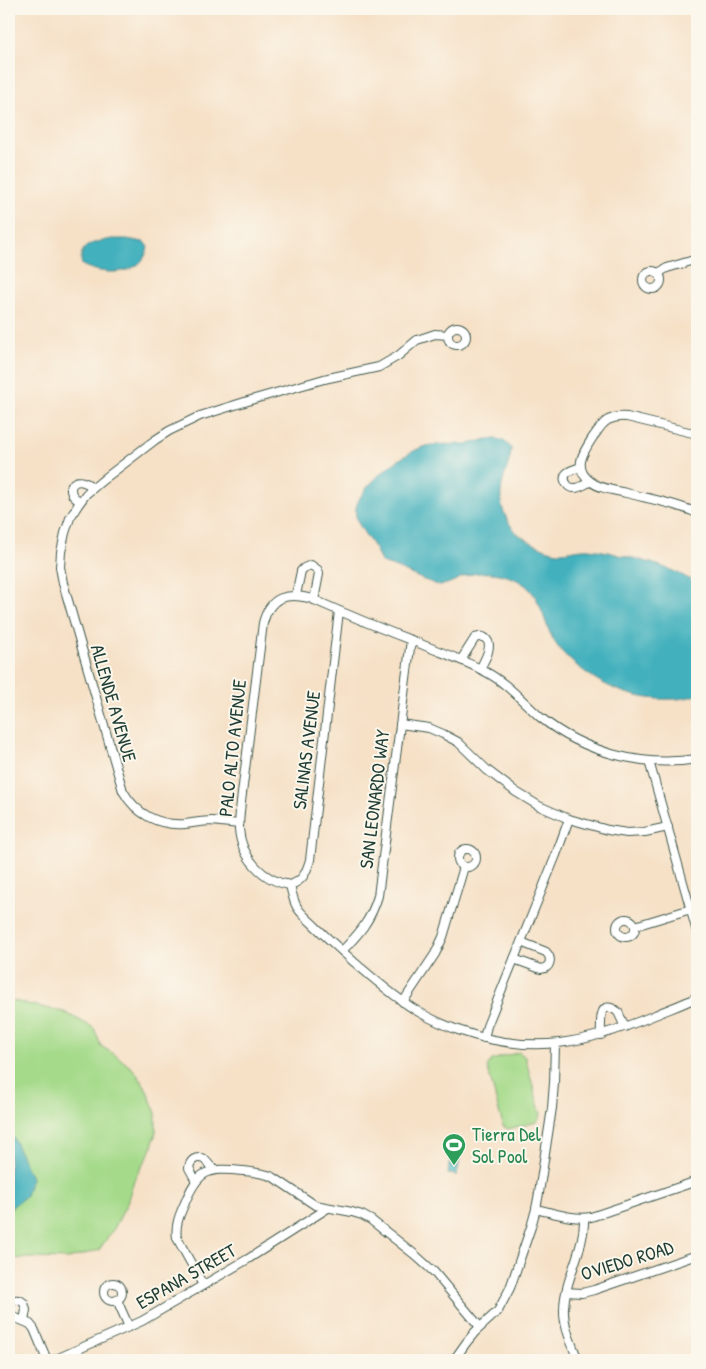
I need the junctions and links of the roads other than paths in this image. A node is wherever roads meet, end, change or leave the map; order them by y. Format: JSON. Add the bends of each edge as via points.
{"nodes":[{"id":1,"x":697,"y":259,"type":"edge"},
{"id":2,"x":658,"y":273,"type":"dead end"},
{"id":3,"x":448,"y":335,"type":"dead end"},
{"id":4,"x":697,"y":434,"type":"edge"},
{"id":5,"x":582,"y":471,"type":"junction"},
{"id":6,"x":590,"y":482,"type":"junction"},
{"id":7,"x":93,"y":488,"type":"junction"},
{"id":8,"x":80,"y":501,"type":"junction"},
{"id":9,"x":697,"y":513,"type":"edge"},
{"id":10,"x":296,"y":596,"type":"junction"},
{"id":11,"x":314,"y":600,"type":"junction"},
{"id":12,"x":339,"y":611,"type":"junction"},
{"id":13,"x":411,"y":640,"type":"junction"},
{"id":14,"x":461,"y":660,"type":"junction"},
{"id":15,"x":480,"y":669,"type":"junction"},
{"id":16,"x":400,"y":724,"type":"junction"},
{"id":17,"x":697,"y":760,"type":"edge"},
{"id":18,"x":649,"y":761,"type":"junction"},
{"id":19,"x":569,"y":819,"type":"junction"},
{"id":20,"x":239,"y":824,"type":"junction"},
{"id":21,"x":668,"y":827,"type":"junction"},
{"id":22,"x":464,"y":867,"type":"dead end"},
{"id":23,"x":290,"y":886,"type":"junction"},
{"id":24,"x":691,"y":909,"type":"junction"},
{"id":25,"x":635,"y":926,"type":"dead end"},
{"id":26,"x":697,"y":932,"type":"edge"},
{"id":27,"x":522,"y":942,"type":"junction"},
{"id":28,"x":342,"y":952,"type":"junction"},
{"id":29,"x":514,"y":959,"type":"junction"},
{"id":30,"x":697,"y":997,"type":"edge"},
{"id":31,"x":403,"y":1002,"type":"junction"},
{"id":32,"x":625,"y":1028,"type":"junction"},
{"id":33,"x":602,"y":1035,"type":"junction"},
{"id":34,"x":484,"y":1038,"type":"junction"},
{"id":35,"x":555,"y":1044,"type":"junction"},
{"id":36,"x":214,"y":1170,"type":"junction"},
{"id":37,"x":196,"y":1180,"type":"junction"},
{"id":38,"x":697,"y":1181,"type":"edge"},
{"id":39,"x":328,"y":1208,"type":"junction"},
{"id":40,"x":536,"y":1209,"type":"junction"},
{"id":41,"x":584,"y":1218,"type":"junction"},
{"id":42,"x":697,"y":1255,"type":"edge"},
{"id":43,"x":203,"y":1285,"type":"junction"},
{"id":44,"x":566,"y":1292,"type":"junction"},
{"id":45,"x":117,"y":1300,"type":"dead end"},
{"id":46,"x":9,"y":1305,"type":"edge"},
{"id":47,"x":9,"y":1315,"type":"edge"},
{"id":48,"x":24,"y":1321,"type":"junction"},
{"id":49,"x":129,"y":1327,"type":"junction"},
{"id":50,"x":480,"y":1327,"type":"junction"},
{"id":51,"x":47,"y":1360,"type":"edge"},
{"id":52,"x":54,"y":1360,"type":"edge"},
{"id":53,"x":454,"y":1360,"type":"edge"},
{"id":54,"x":578,"y":1360,"type":"edge"}],
"edges":[{"from":1,"to":2,"type":"street"},
{"from":3,"to":7,"type":"street","name":"ALLENDE AVENUE","via":[[435,334],[418,340],[379,367],[296,387],[184,423],[155,440]]},
{"from":4,"to":5,"type":"street","via":[[615,417],[601,427],[582,457]]},
{"from":5,"to":6,"type":"street"},
{"from":5,"to":6,"type":"street","via":[[568,472],[565,476],[569,487]]},
{"from":6,"to":9,"type":"street"},
{"from":7,"to":8,"type":"street","name":"ALLENDE AVENUE"},
{"from":7,"to":8,"type":"street","via":[[84,481],[72,485],[71,494]]},
{"from":8,"to":20,"type":"street","name":"ALLENDE AVENUE","via":[[65,533],[60,567],[122,791],[132,805],[163,823],[212,821]]},
{"from":10,"to":11,"type":"street"},
{"from":10,"to":11,"type":"street","via":[[302,571],[311,566],[319,574]]},
{"from":10,"to":20,"type":"street","name":"PALO ALTO AVENUE","via":[[284,596],[271,605],[263,623]]},
{"from":11,"to":12,"type":"street"},
{"from":12,"to":13,"type":"street"},
{"from":12,"to":23,"type":"street","name":"SALINAS AVENUE","via":[[310,860],[304,877]]},
{"from":13,"to":14,"type":"street"},
{"from":13,"to":16,"type":"street","name":"SAN LEONARDO WAY"},
{"from":14,"to":15,"type":"street"},
{"from":14,"to":15,"type":"street","via":[[475,638],[483,637],[489,647]]},
{"from":15,"to":18,"type":"street","via":[[500,680],[538,715],[566,735],[598,750]]},
{"from":16,"to":19,"type":"street","via":[[429,728],[458,742],[516,792]]},
{"from":16,"to":28,"type":"street","name":"SAN LEONARDO WAY","via":[[378,896],[367,923]]},
{"from":17,"to":18,"type":"street"},
{"from":18,"to":21,"type":"street"},
{"from":19,"to":21,"type":"street","via":[[627,833]]},
{"from":19,"to":27,"type":"street"},
{"from":20,"to":23,"type":"street","name":"PALO ALTO AVENUE","via":[[242,844],[253,865],[280,884]]},
{"from":21,"to":24,"type":"street"},
{"from":22,"to":31,"type":"street","via":[[443,937]]},
{"from":23,"to":28,"type":"street","via":[[298,908]]},
{"from":24,"to":25,"type":"street"},
{"from":24,"to":26,"type":"street"},
{"from":27,"to":29,"type":"street"},
{"from":27,"to":29,"type":"street","via":[[546,952],[550,963],[541,969]]},
{"from":28,"to":31,"type":"street"},
{"from":29,"to":34,"type":"street"},
{"from":30,"to":32,"type":"street"},
{"from":31,"to":34,"type":"street","via":[[433,1020]]},
{"from":32,"to":33,"type":"street"},
{"from":32,"to":33,"type":"street","via":[[618,1012],[606,1009],[601,1016]]},
{"from":33,"to":35,"type":"street"},
{"from":34,"to":35,"type":"street","via":[[524,1044]]},
{"from":35,"to":40,"type":"street","via":[[554,1083]]},
{"from":36,"to":37,"type":"street"},
{"from":36,"to":37,"type":"street","via":[[204,1159],[192,1160],[189,1168]]},
{"from":36,"to":39,"type":"street","via":[[267,1174],[316,1205]]},
{"from":37,"to":43,"type":"street","via":[[179,1216],[176,1232]]},
{"from":38,"to":41,"type":"street"},
{"from":39,"to":43,"type":"street","name":"ESPANA STREET"},
{"from":39,"to":50,"type":"street","via":[[352,1212],[371,1220],[434,1272]]},
{"from":40,"to":41,"type":"street"},
{"from":40,"to":50,"type":"street","via":[[503,1303]]},
{"from":41,"to":44,"type":"street","via":[[581,1243]]},
{"from":42,"to":44,"type":"street","name":"OVIEDO ROAD","via":[[594,1290]]},
{"from":43,"to":49,"type":"street","name":"ESPANA STREET"},
{"from":44,"to":54,"type":"street","via":[[564,1319]]},
{"from":45,"to":49,"type":"street"},
{"from":46,"to":48,"type":"street","via":[[17,1300],[24,1303]]},
{"from":47,"to":48,"type":"street"},
{"from":48,"to":51,"type":"street","via":[[34,1329]]},
{"from":49,"to":52,"type":"street","name":"ESPANA STREET"},
{"from":50,"to":53,"type":"street"}]}
